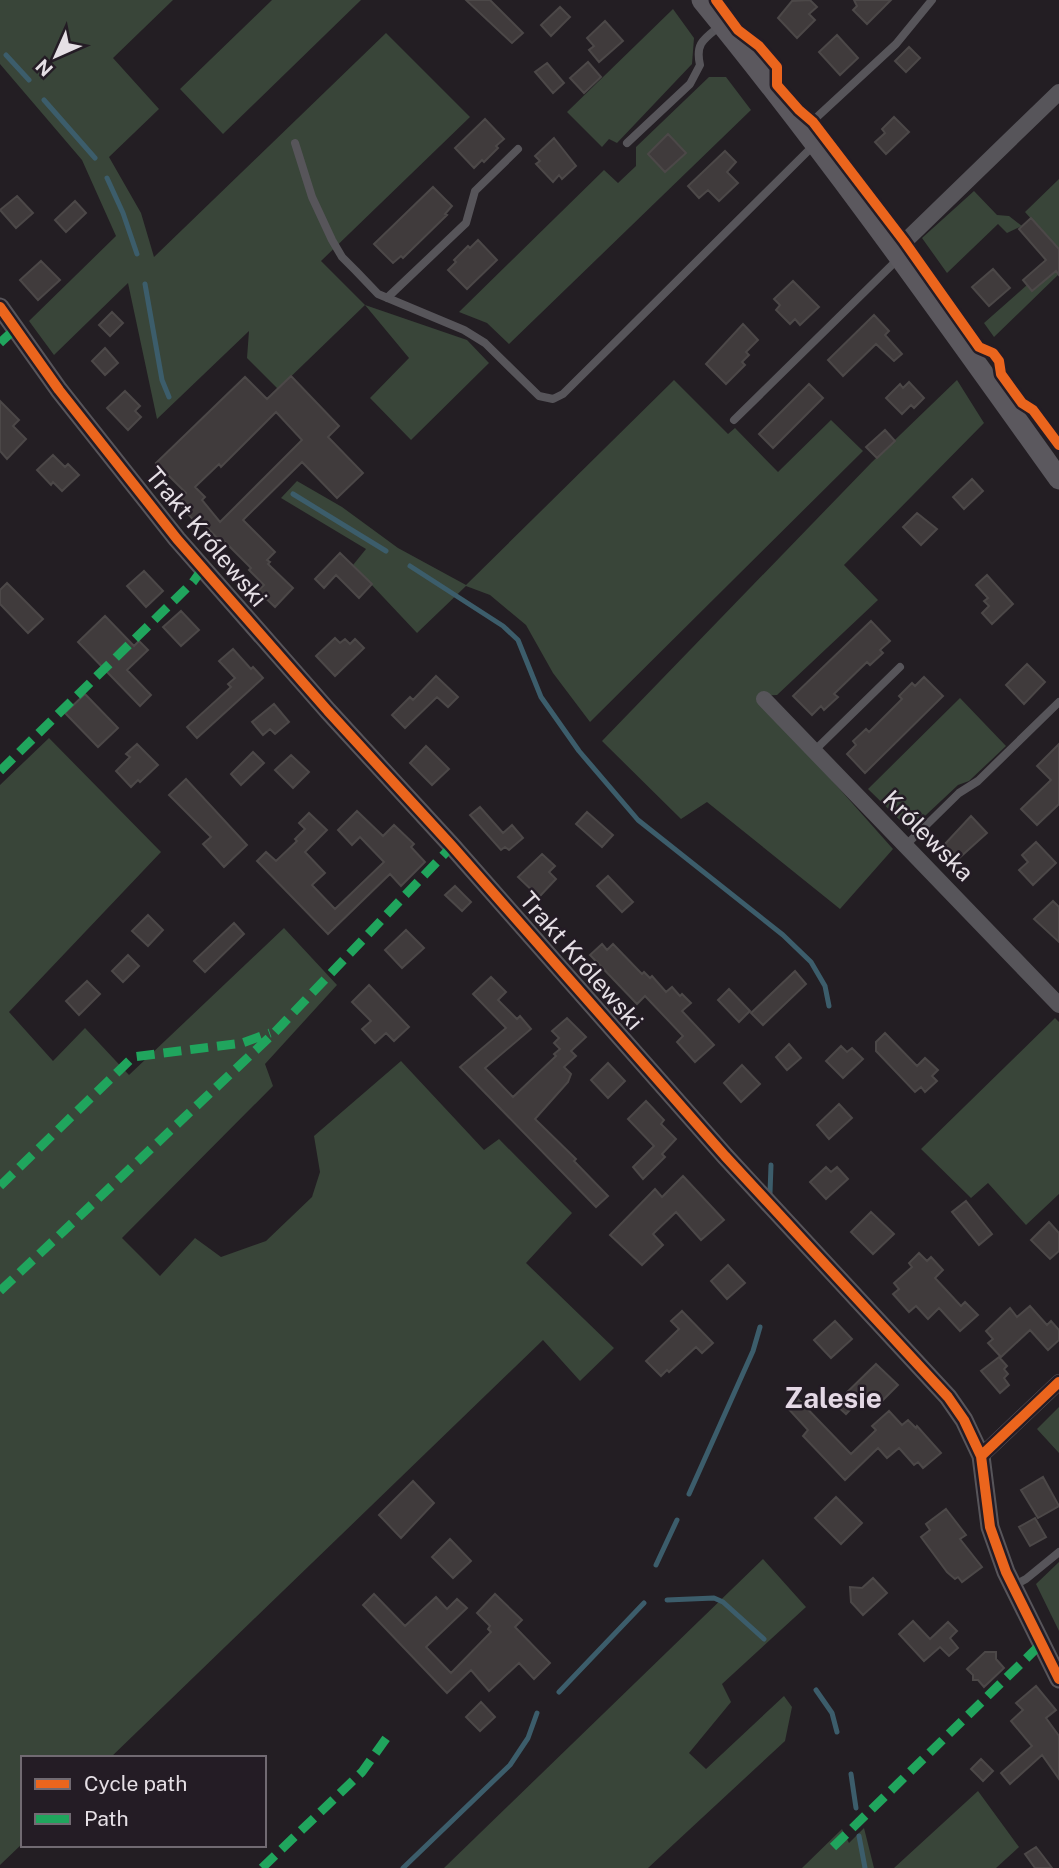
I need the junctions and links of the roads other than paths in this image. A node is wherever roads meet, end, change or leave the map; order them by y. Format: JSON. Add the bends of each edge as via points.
{"nodes":[{"id":1,"x":702,"y":0,"type":"edge"},
{"id":2,"x":932,"y":0,"type":"edge"},
{"id":3,"x":722,"y":24,"type":"junction"},
{"id":4,"x":1059,"y":92,"type":"edge"},
{"id":5,"x":809,"y":136,"type":"junction"},
{"id":6,"x":295,"y":143,"type":"dead end"},
{"id":7,"x":627,"y":143,"type":"dead end"},
{"id":8,"x":518,"y":149,"type":"dead end"},
{"id":9,"x":897,"y":254,"type":"junction"},
{"id":10,"x":387,"y":298,"type":"junction"},
{"id":11,"x":0,"y":307,"type":"edge"},
{"id":12,"x":734,"y":420,"type":"dead end"},
{"id":13,"x":1059,"y":479,"type":"edge"},
{"id":14,"x":900,"y":667,"type":"dead end"},
{"id":15,"x":764,"y":699,"type":"dead end"},
{"id":16,"x":1059,"y":702,"type":"edge"},
{"id":17,"x":813,"y":752,"type":"junction"},
{"id":18,"x":906,"y":845,"type":"junction"},
{"id":19,"x":1059,"y":1005,"type":"edge"},
{"id":20,"x":1059,"y":1382,"type":"edge"},
{"id":21,"x":981,"y":1456,"type":"junction"},
{"id":22,"x":1059,"y":1552,"type":"edge"},
{"id":23,"x":1013,"y":1586,"type":"junction"},
{"id":24,"x":1059,"y":1679,"type":"edge"}],
"edges":[{"from":1,"to":3,"type":"main road"},
{"from":2,"to":5,"type":"lane"},
{"from":3,"to":5,"type":"main road"},
{"from":3,"to":7,"type":"lane","via":[[702,41],[697,52],[700,65],[690,84]]},
{"from":4,"to":9,"type":"street"},
{"from":5,"to":9,"type":"main road"},
{"from":5,"to":10,"type":"lane","via":[[554,399],[539,396],[485,343],[464,330]]},
{"from":6,"to":10,"type":"lane","via":[[312,197],[342,257]]},
{"from":8,"to":10,"type":"lane","via":[[475,191],[466,223]]},
{"from":9,"to":12,"type":"lane"},
{"from":9,"to":13,"type":"main road"},
{"from":11,"to":21,"type":"street","name":"Trakt Królewski","via":[[177,539],[725,1156],[947,1397]]},
{"from":14,"to":17,"type":"lane"},
{"from":15,"to":17,"type":"street","name":"Królewska"},
{"from":16,"to":18,"type":"lane"},
{"from":17,"to":18,"type":"street","name":"Królewska"},
{"from":18,"to":19,"type":"street","name":"Królewska"},
{"from":20,"to":21,"type":"street"},
{"from":21,"to":23,"type":"street","name":"Trakt Królewski","via":[[990,1527]]},
{"from":22,"to":23,"type":"lane"},
{"from":23,"to":24,"type":"street","name":"Trakt Królewski"}]}
